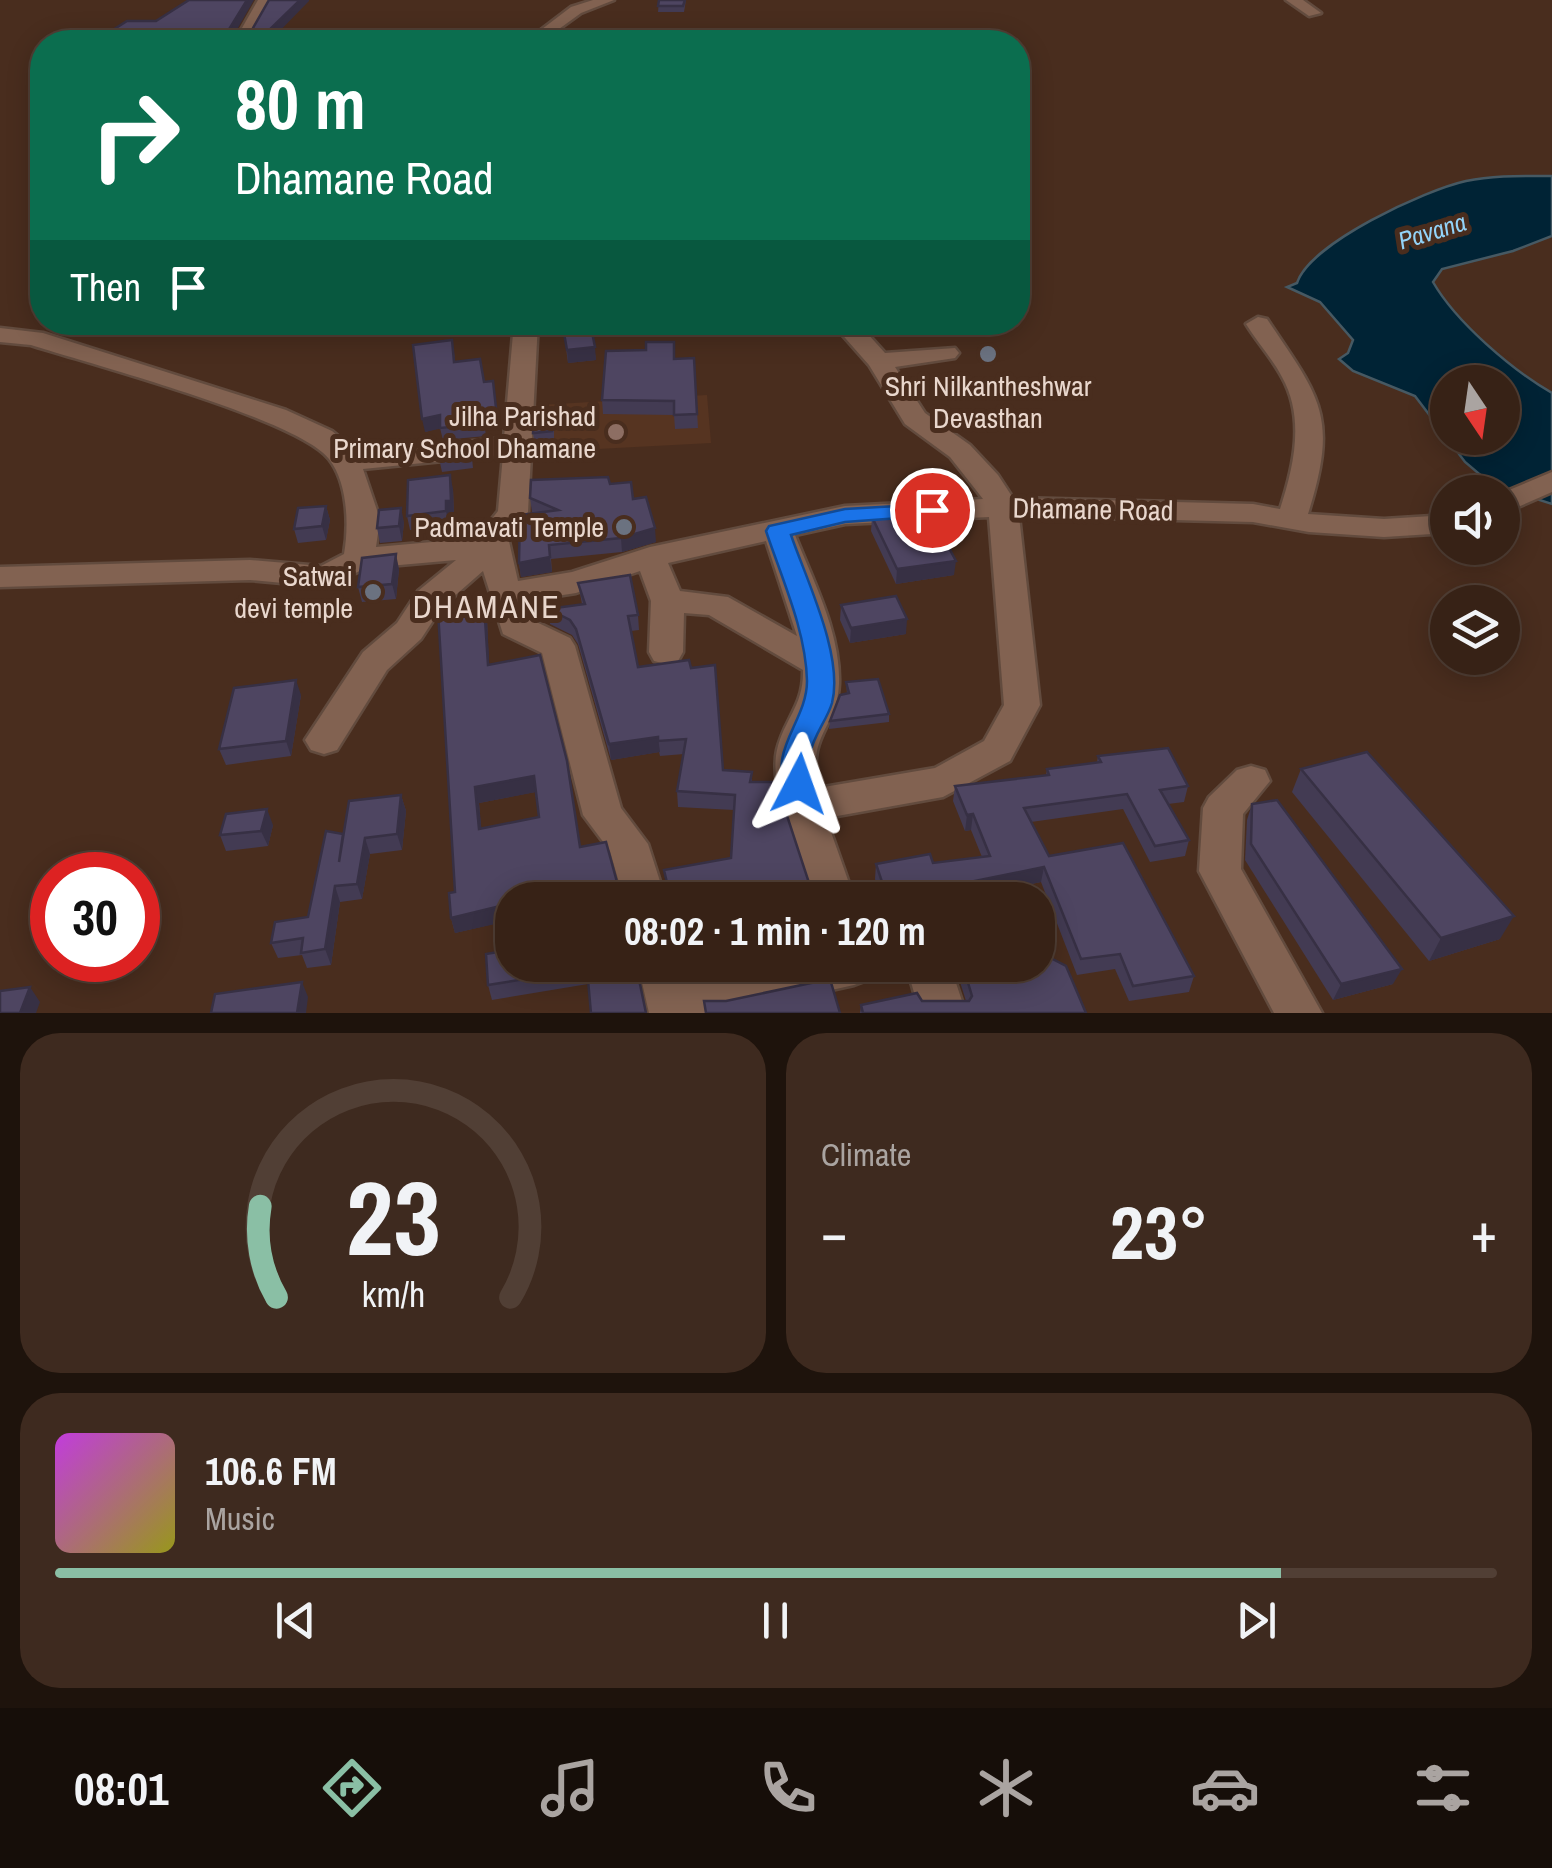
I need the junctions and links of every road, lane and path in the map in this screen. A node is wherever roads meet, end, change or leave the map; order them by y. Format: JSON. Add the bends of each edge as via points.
{"nodes":[{"id":1,"x":265,"y":0,"type":"edge"},
{"id":2,"x":606,"y":0,"type":"edge"},
{"id":3,"x":1293,"y":0,"type":"edge"},
{"id":4,"x":1314,"y":13,"type":"dead end"},
{"id":5,"x":248,"y":30,"type":"edge"},
{"id":6,"x":548,"y":30,"type":"edge"},
{"id":7,"x":1258,"y":324,"type":"dead end"},
{"id":8,"x":0,"y":335,"type":"edge"},
{"id":9,"x":525,"y":335,"type":"edge"},
{"id":10,"x":855,"y":335,"type":"edge"},
{"id":11,"x":946,"y":353,"type":"dead end"},
{"id":12,"x":880,"y":361,"type":"junction"},
{"id":13,"x":519,"y":444,"type":"junction"},
{"id":14,"x":345,"y":458,"type":"junction"},
{"id":15,"x":1552,"y":481,"type":"edge"},
{"id":16,"x":1520,"y":496,"type":"edge"},
{"id":17,"x":1004,"y":507,"type":"junction"},
{"id":18,"x":1291,"y":520,"type":"junction"},
{"id":19,"x":1430,"y":525,"type":"edge"},
{"id":20,"x":778,"y":531,"type":"junction"},
{"id":21,"x":492,"y":548,"type":"junction"},
{"id":22,"x":650,"y":556,"type":"junction"},
{"id":23,"x":359,"y":559,"type":"junction"},
{"id":24,"x":0,"y":577,"type":"edge"},
{"id":25,"x":508,"y":593,"type":"junction"},
{"id":26,"x":668,"y":600,"type":"junction"},
{"id":27,"x":666,"y":652,"type":"dead end"},
{"id":28,"x":818,"y":663,"type":"junction"},
{"id":29,"x":324,"y":740,"type":"dead end"},
{"id":30,"x":1251,"y":780,"type":"dead end"},
{"id":31,"x":806,"y":806,"type":"junction"},
{"id":32,"x":640,"y":882,"type":"edge"},
{"id":33,"x":829,"y":882,"type":"edge"},
{"id":34,"x":745,"y":982,"type":"edge"},
{"id":35,"x":933,"y":982,"type":"edge"},
{"id":36,"x":668,"y":994,"type":"edge"},
{"id":37,"x":943,"y":1013,"type":"edge"},
{"id":38,"x":1299,"y":1013,"type":"edge"}],
"edges":[{"from":1,"to":5,"type":"street"},
{"from":2,"to":6,"type":"street","via":[[576,10]]},
{"from":3,"to":4,"type":"street"},
{"from":7,"to":18,"type":"street","via":[[1301,388],[1309,434],[1306,477]]},
{"from":8,"to":14,"type":"street","via":[[34,338],[276,416],[322,437]]},
{"from":9,"to":13,"type":"street"},
{"from":10,"to":12,"type":"street"},
{"from":11,"to":12,"type":"street"},
{"from":12,"to":17,"type":"street","via":[[915,418],[960,451]]},
{"from":13,"to":14,"type":"street"},
{"from":13,"to":21,"type":"street","via":[[512,512]]},
{"from":14,"to":23,"type":"street","via":[[365,518]]},
{"from":15,"to":16,"type":"street"},
{"from":17,"to":18,"type":"street","name":"Dhamane Road","via":[[1253,513]]},
{"from":17,"to":20,"type":"street","name":"Dhamane Road","via":[[845,516]]},
{"from":17,"to":31,"type":"street","via":[[1022,705],[997,751],[943,782]]},
{"from":18,"to":19,"type":"street","name":"Dhamane Road"},
{"from":20,"to":22,"type":"street","name":"Dhamane Road"},
{"from":20,"to":28,"type":"street"},
{"from":21,"to":23,"type":"street"},
{"from":21,"to":25,"type":"street"},
{"from":21,"to":29,"type":"street","via":[[430,598],[409,631],[375,661]]},
{"from":22,"to":25,"type":"street","name":"Dhamane Road","via":[[576,582]]},
{"from":22,"to":26,"type":"street"},
{"from":23,"to":24,"type":"street","via":[[326,577],[250,570]]},
{"from":25,"to":32,"type":"street","via":[[515,626],[558,646],[603,816],[628,844]]},
{"from":26,"to":27,"type":"street"},
{"from":26,"to":28,"type":"street","via":[[716,604]]},
{"from":28,"to":31,"type":"street","via":[[818,702],[795,755]]},
{"from":30,"to":38,"type":"street","via":[[1223,808],[1220,871]]},
{"from":31,"to":33,"type":"street"},
{"from":34,"to":36,"type":"street"},
{"from":35,"to":37,"type":"street"}]}
